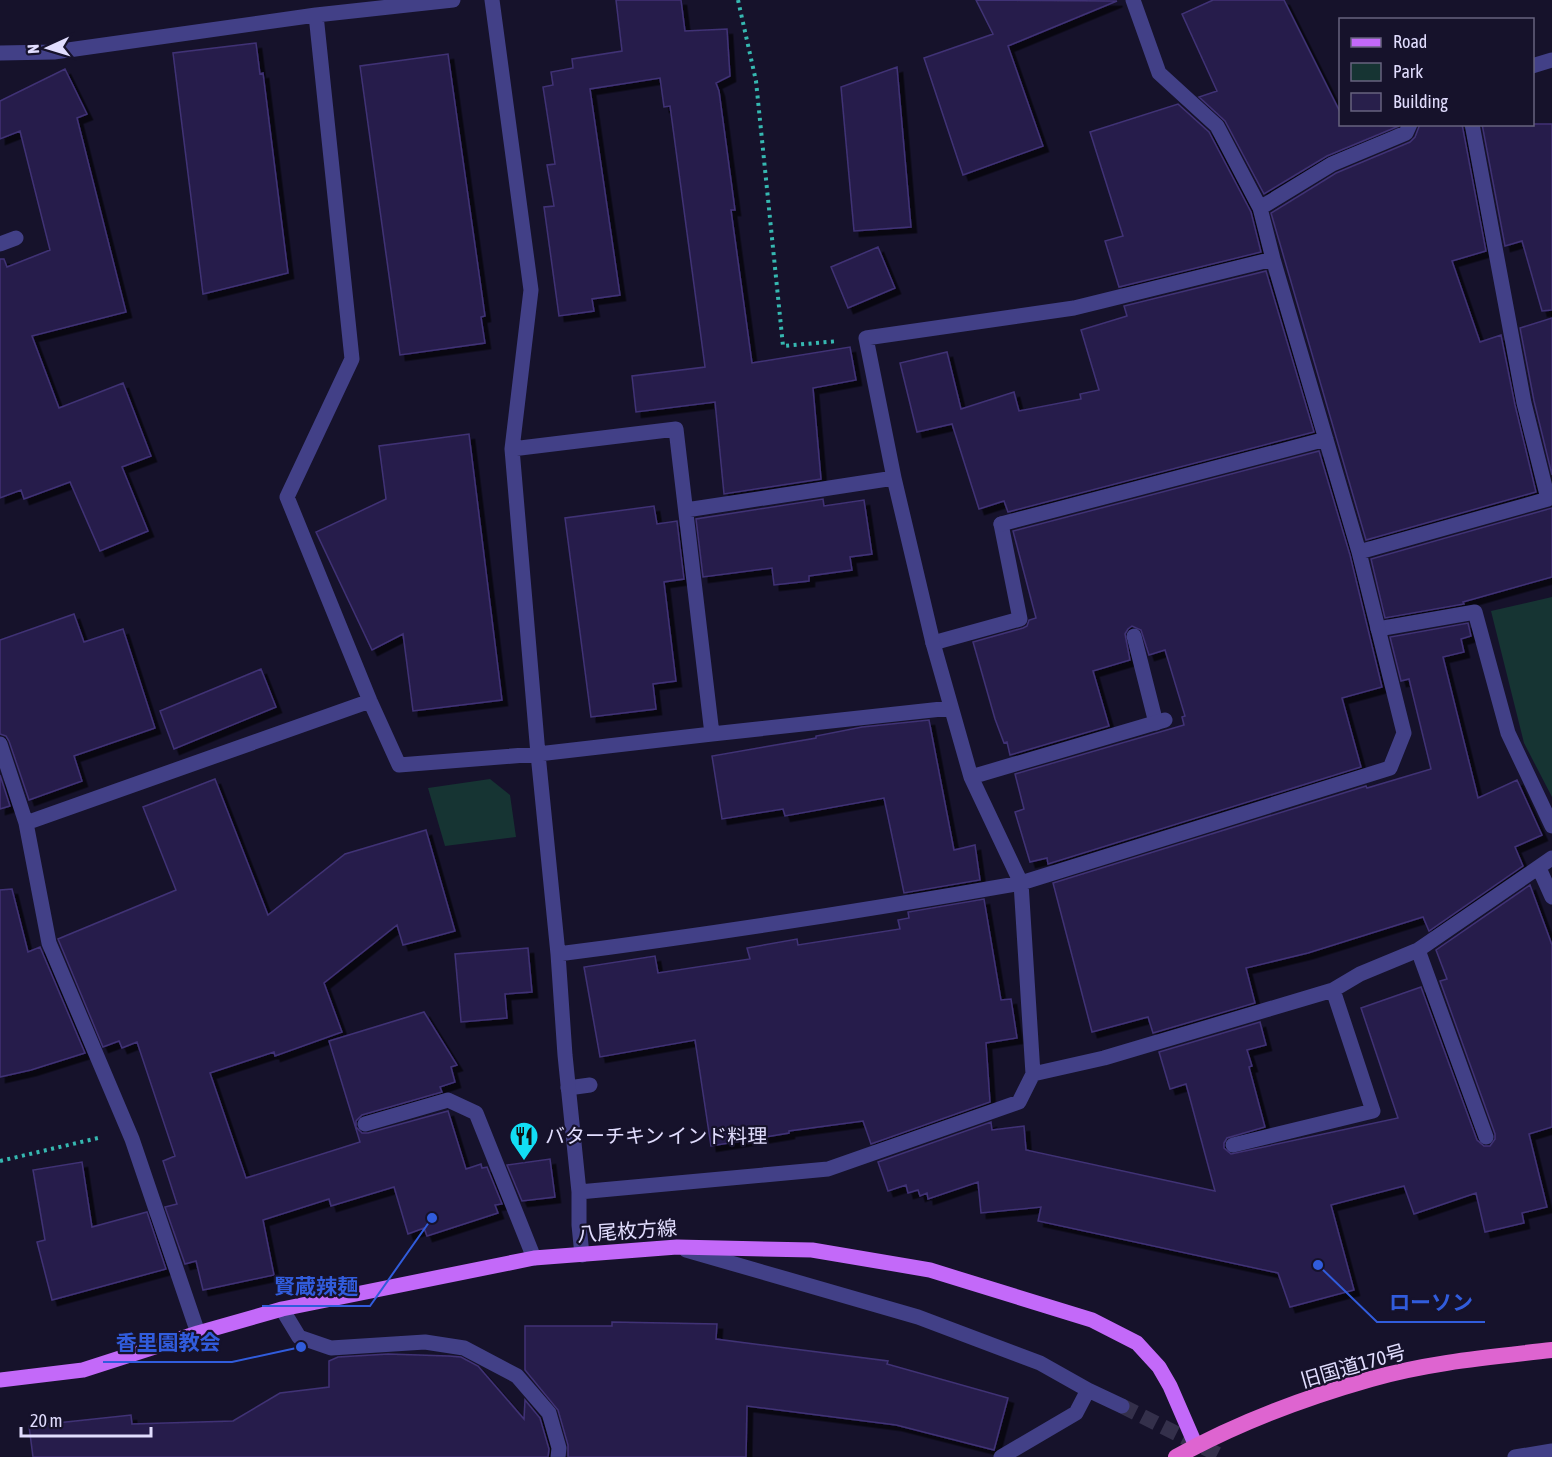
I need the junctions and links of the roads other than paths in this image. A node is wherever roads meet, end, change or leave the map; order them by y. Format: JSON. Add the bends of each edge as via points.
{"nodes":[{"id":1,"x":453,"y":0,"type":"edge"},
{"id":2,"x":492,"y":0,"type":"edge"},
{"id":3,"x":1133,"y":0,"type":"edge"},
{"id":4,"x":316,"y":15,"type":"junction"},
{"id":5,"x":0,"y":54,"type":"edge"},
{"id":6,"x":1552,"y":60,"type":"edge"},
{"id":7,"x":1534,"y":66,"type":"edge"},
{"id":8,"x":1409,"y":126,"type":"edge"},
{"id":9,"x":1472,"y":126,"type":"edge"},
{"id":10,"x":1260,"y":207,"type":"junction"},
{"id":11,"x":16,"y":238,"type":"dead end"},
{"id":12,"x":0,"y":244,"type":"edge"},
{"id":13,"x":1273,"y":259,"type":"junction"},
{"id":14,"x":1326,"y":439,"type":"junction"},
{"id":15,"x":512,"y":449,"type":"junction"},
{"id":16,"x":894,"y":478,"type":"junction"},
{"id":17,"x":1550,"y":498,"type":"edge"},
{"id":18,"x":686,"y":510,"type":"junction"},
{"id":19,"x":1359,"y":552,"type":"junction"},
{"id":20,"x":1378,"y":629,"type":"junction"},
{"id":21,"x":1134,"y":636,"type":"dead end"},
{"id":22,"x":933,"y":643,"type":"junction"},
{"id":23,"x":370,"y":701,"type":"junction"},
{"id":24,"x":951,"y":708,"type":"junction"},
{"id":25,"x":712,"y":734,"type":"junction"},
{"id":26,"x":0,"y":744,"type":"edge"},
{"id":27,"x":538,"y":754,"type":"junction"},
{"id":28,"x":5,"y":773,"type":"edge"},
{"id":29,"x":971,"y":777,"type":"junction"},
{"id":30,"x":26,"y":823,"type":"junction"},
{"id":31,"x":1552,"y":826,"type":"edge"},
{"id":32,"x":1552,"y":858,"type":"edge"},
{"id":33,"x":1539,"y":868,"type":"junction"},
{"id":34,"x":1021,"y":883,"type":"junction"},
{"id":35,"x":1552,"y":897,"type":"edge"},
{"id":36,"x":1418,"y":950,"type":"junction"},
{"id":37,"x":558,"y":954,"type":"junction"},
{"id":38,"x":1333,"y":990,"type":"junction"},
{"id":39,"x":1033,"y":1074,"type":"junction"},
{"id":40,"x":590,"y":1085,"type":"dead end"},
{"id":41,"x":568,"y":1088,"type":"junction"},
{"id":42,"x":365,"y":1124,"type":"dead end"},
{"id":43,"x":1486,"y":1137,"type":"dead end"},
{"id":44,"x":1233,"y":1145,"type":"dead end"},
{"id":45,"x":579,"y":1192,"type":"junction"},
{"id":46,"x":677,"y":1247,"type":"junction"},
{"id":47,"x":582,"y":1255,"type":"junction"},
{"id":48,"x":534,"y":1258,"type":"junction"},
{"id":49,"x":282,"y":1309,"type":"junction"},
{"id":50,"x":198,"y":1333,"type":"junction"},
{"id":51,"x":1552,"y":1350,"type":"edge"},
{"id":52,"x":0,"y":1380,"type":"edge"},
{"id":53,"x":1088,"y":1390,"type":"junction"},
{"id":54,"x":1122,"y":1406,"type":"tunnel mouth"},
{"id":55,"x":1196,"y":1446,"type":"junction"},
{"id":56,"x":1552,"y":1450,"type":"edge"},
{"id":57,"x":558,"y":1457,"type":"edge"},
{"id":58,"x":1001,"y":1457,"type":"edge"},
{"id":59,"x":1176,"y":1457,"type":"edge"},
{"id":60,"x":1515,"y":1457,"type":"edge"}],
"edges":[{"from":1,"to":4,"type":"street"},
{"from":2,"to":15,"type":"street","via":[[531,290]]},
{"from":3,"to":10,"type":"street","via":[[1159,73],[1217,126]]},
{"from":4,"to":5,"type":"street","via":[[54,52]]},
{"from":4,"to":23,"type":"street","via":[[352,359],[287,497]]},
{"from":6,"to":7,"type":"street"},
{"from":8,"to":10,"type":"street","via":[[1406,134],[1332,164]]},
{"from":9,"to":17,"type":"street","via":[[1524,403]]},
{"from":10,"to":13,"type":"street"},
{"from":11,"to":12,"type":"street"},
{"from":13,"to":14,"type":"street"},
{"from":13,"to":16,"type":"street","via":[[1074,308],[866,338]]},
{"from":14,"to":19,"type":"street"},
{"from":14,"to":22,"type":"street","via":[[1001,524],[1020,619]]},
{"from":15,"to":18,"type":"street","via":[[676,429]]},
{"from":15,"to":27,"type":"street"},
{"from":16,"to":18,"type":"street"},
{"from":16,"to":22,"type":"street"},
{"from":17,"to":19,"type":"street"},
{"from":18,"to":25,"type":"street"},
{"from":19,"to":20,"type":"street"},
{"from":20,"to":31,"type":"street","via":[[1475,612],[1508,733]]},
{"from":20,"to":34,"type":"street","via":[[1404,733],[1390,768]]},
{"from":21,"to":29,"type":"street","via":[[1160,721]]},
{"from":22,"to":24,"type":"street"},
{"from":23,"to":27,"type":"street","via":[[399,765]]},
{"from":23,"to":30,"type":"street"},
{"from":24,"to":25,"type":"street"},
{"from":24,"to":29,"type":"street"},
{"from":25,"to":27,"type":"street"},
{"from":26,"to":28,"type":"street"},
{"from":27,"to":37,"type":"street"},
{"from":28,"to":30,"type":"street"},
{"from":29,"to":34,"type":"street"},
{"from":30,"to":50,"type":"street","via":[[49,943],[128,1130]]},
{"from":32,"to":33,"type":"street"},
{"from":33,"to":35,"type":"street"},
{"from":33,"to":36,"type":"street"},
{"from":34,"to":37,"type":"street"},
{"from":34,"to":39,"type":"street"},
{"from":36,"to":38,"type":"street"},
{"from":36,"to":43,"type":"street"},
{"from":37,"to":41,"type":"street"},
{"from":38,"to":39,"type":"street","via":[[1104,1058]]},
{"from":38,"to":44,"type":"street","via":[[1373,1111]]},
{"from":39,"to":45,"type":"street","via":[[1019,1102],[828,1169]]},
{"from":40,"to":41,"type":"street"},
{"from":41,"to":45,"type":"street"},
{"from":42,"to":48,"type":"street","via":[[448,1100],[476,1113]]},
{"from":45,"to":47,"type":"street"},
{"from":46,"to":47,"type":"main road","name":"八尾枚方線"},
{"from":46,"to":53,"type":"street","via":[[918,1317],[1040,1363]]},
{"from":46,"to":55,"type":"main road","name":"八尾枚方線","via":[[812,1250],[930,1270],[1092,1320],[1137,1343],[1159,1367]]},
{"from":47,"to":48,"type":"main road","name":"八尾枚方線"},
{"from":48,"to":49,"type":"main road","name":"八尾枚方線"},
{"from":49,"to":50,"type":"main road","name":"八尾枚方線"},
{"from":49,"to":57,"type":"street","via":[[299,1337],[331,1348],[425,1342],[464,1348],[517,1376],[549,1413]]},
{"from":50,"to":52,"type":"main road","name":"八尾枚方線","via":[[83,1370]]},
{"from":51,"to":55,"type":"highway","name":"旧国道170号","via":[[1446,1363],[1372,1378],[1258,1417]]},
{"from":53,"to":54,"type":"street"},
{"from":53,"to":58,"type":"street","via":[[1076,1413]]},
{"from":55,"to":59,"type":"highway","name":"旧国道170号"},
{"from":56,"to":60,"type":"street"}]}
